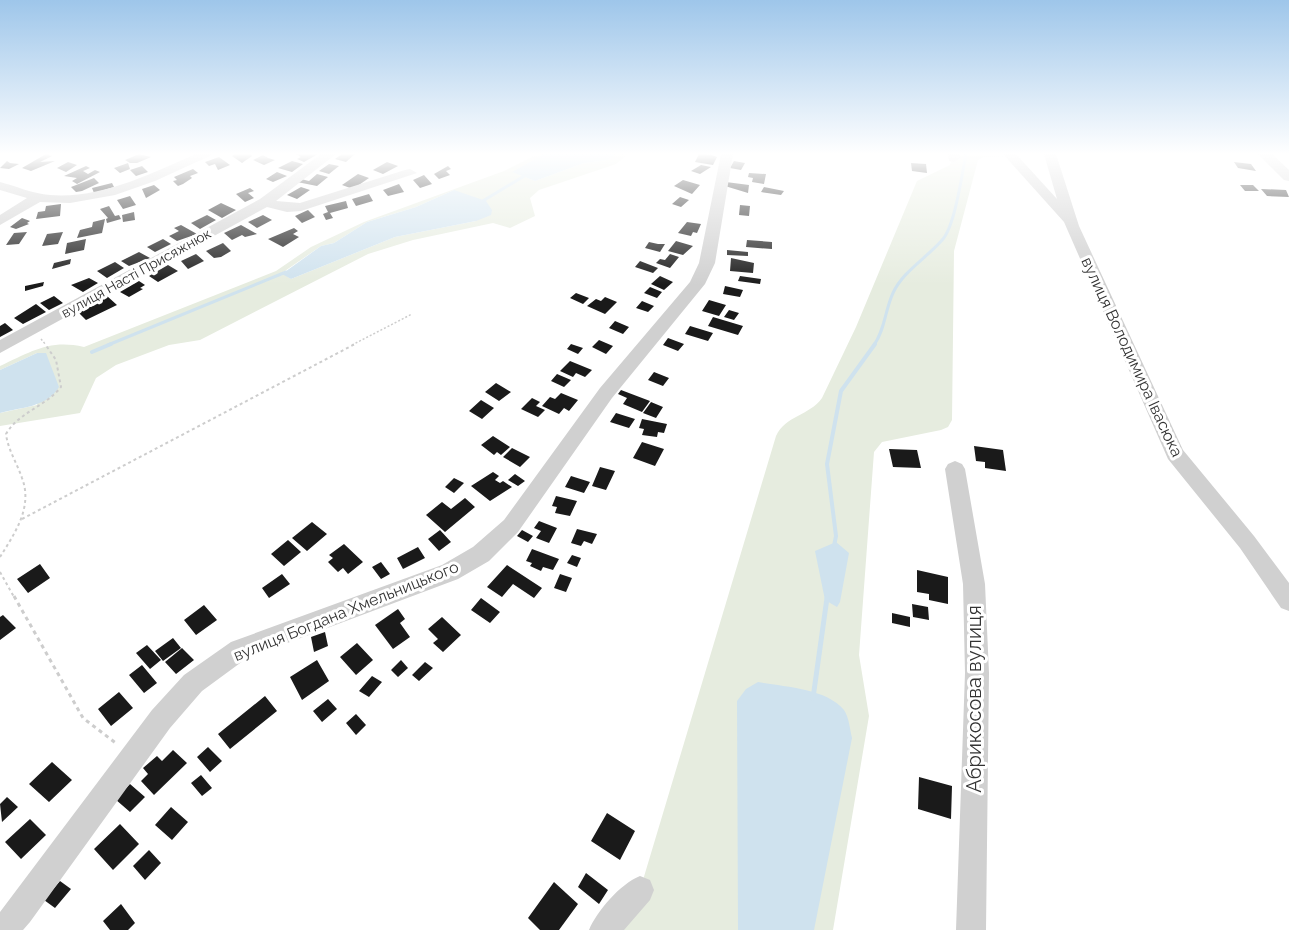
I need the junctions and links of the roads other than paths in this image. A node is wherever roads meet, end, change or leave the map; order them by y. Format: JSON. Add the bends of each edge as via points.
{"nodes":[{"id":1,"x":38,"y":197,"type":"edge"},
{"id":2,"x":42,"y":197,"type":"edge"},
{"id":3,"x":83,"y":197,"type":"edge"},
{"id":4,"x":271,"y":197,"type":"edge"},
{"id":5,"x":332,"y":197,"type":"edge"},
{"id":6,"x":719,"y":197,"type":"edge"},
{"id":7,"x":1047,"y":197,"type":"edge"},
{"id":8,"x":1063,"y":197,"type":"edge"},
{"id":9,"x":265,"y":202,"type":"junction"},
{"id":10,"x":13,"y":214,"type":"junction"},
{"id":11,"x":0,"y":221,"type":"edge"},
{"id":12,"x":1072,"y":226,"type":"junction"},
{"id":13,"x":0,"y":230,"type":"edge"},
{"id":14,"x":0,"y":347,"type":"edge"},
{"id":15,"x":955,"y":469,"type":"dead end"},
{"id":16,"x":1289,"y":601,"type":"edge"},
{"id":17,"x":640,"y":890,"type":"dead end"},
{"id":18,"x":3,"y":930,"type":"edge"},
{"id":19,"x":604,"y":930,"type":"edge"},
{"id":20,"x":971,"y":930,"type":"edge"}],
"edges":[{"from":1,"to":10,"type":"street"},
{"from":2,"to":3,"type":"street"},
{"from":4,"to":9,"type":"street","name":"вулиця Насті Присяжнюк"},
{"from":5,"to":9,"type":"street","via":[[287,208]]},
{"from":6,"to":18,"type":"street","name":"вулиця Богдана Хмельницького","via":[[707,263],[697,284],[606,393],[511,526],[481,554],[450,572],[239,650],[193,683],[161,719]]},
{"from":7,"to":12,"type":"street"},
{"from":8,"to":12,"type":"street","name":"вулиця Володимира Івасюка"},
{"from":9,"to":14,"type":"street","name":"вулиця Насті Присяжнюк"},
{"from":10,"to":11,"type":"street"},
{"from":10,"to":13,"type":"street"},
{"from":12,"to":16,"type":"street","name":"вулиця Володимира Івасюка","via":[[1174,454],[1247,542]]},
{"from":15,"to":20,"type":"street","name":"Абрикосова вулиця","via":[[975,595]]},
{"from":17,"to":19,"type":"street"}]}
